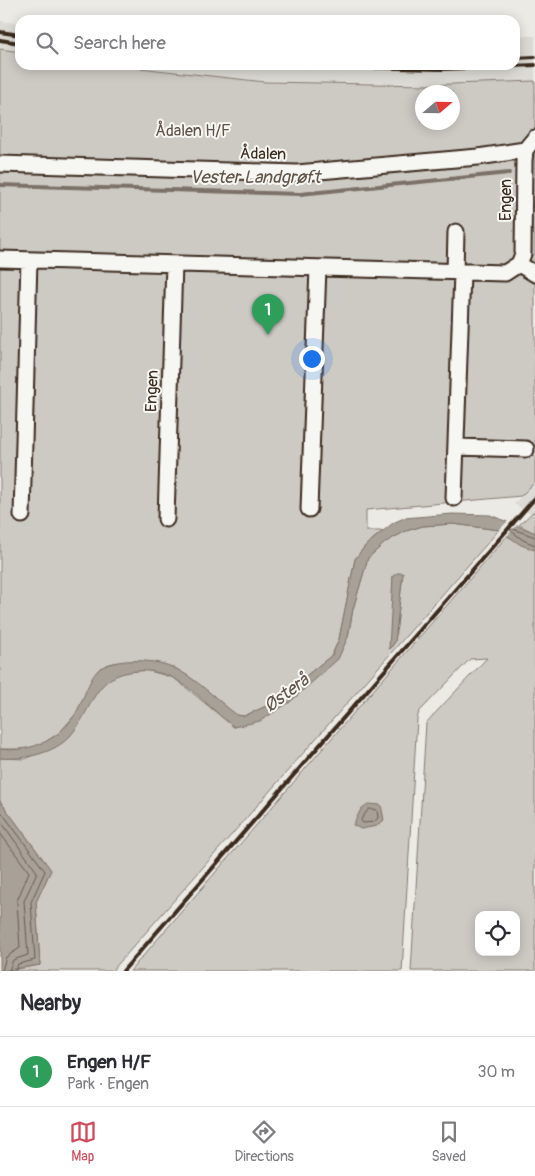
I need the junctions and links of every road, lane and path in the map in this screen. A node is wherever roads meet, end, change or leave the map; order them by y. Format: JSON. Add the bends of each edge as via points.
{"nodes":[{"id":1,"x":530,"y":144,"type":"edge"},
{"id":2,"x":0,"y":164,"type":"edge"},
{"id":3,"x":456,"y":232,"type":"dead end"},
{"id":4,"x":0,"y":259,"type":"edge"},
{"id":5,"x":29,"y":260,"type":"junction"},
{"id":6,"x":174,"y":264,"type":"junction"},
{"id":7,"x":519,"y":264,"type":"junction"},
{"id":8,"x":318,"y":268,"type":"junction"},
{"id":9,"x":458,"y":272,"type":"junction"},
{"id":10,"x":535,"y":274,"type":"edge"},
{"id":11,"x":456,"y":447,"type":"junction"},
{"id":12,"x":526,"y":449,"type":"dead end"},
{"id":13,"x":454,"y":498,"type":"dead end"},
{"id":14,"x":309,"y":509,"type":"dead end"},
{"id":15,"x":22,"y":516,"type":"dead end"},
{"id":16,"x":166,"y":519,"type":"dead end"}],
"edges":[{"from":1,"to":2,"type":"street","name":"Ådalen","via":[[478,157],[297,172]]},
{"from":1,"to":7,"type":"street","name":"Engen","via":[[523,254]]},
{"from":3,"to":9,"type":"street"},
{"from":4,"to":5,"type":"street"},
{"from":5,"to":6,"type":"street"},
{"from":5,"to":15,"type":"street"},
{"from":6,"to":8,"type":"street"},
{"from":6,"to":16,"type":"street","name":"Engen"},
{"from":7,"to":9,"type":"street","via":[[505,273]]},
{"from":7,"to":10,"type":"street"},
{"from":8,"to":9,"type":"street"},
{"from":8,"to":14,"type":"street"},
{"from":9,"to":11,"type":"street"},
{"from":11,"to":12,"type":"street"},
{"from":11,"to":13,"type":"street"}]}
